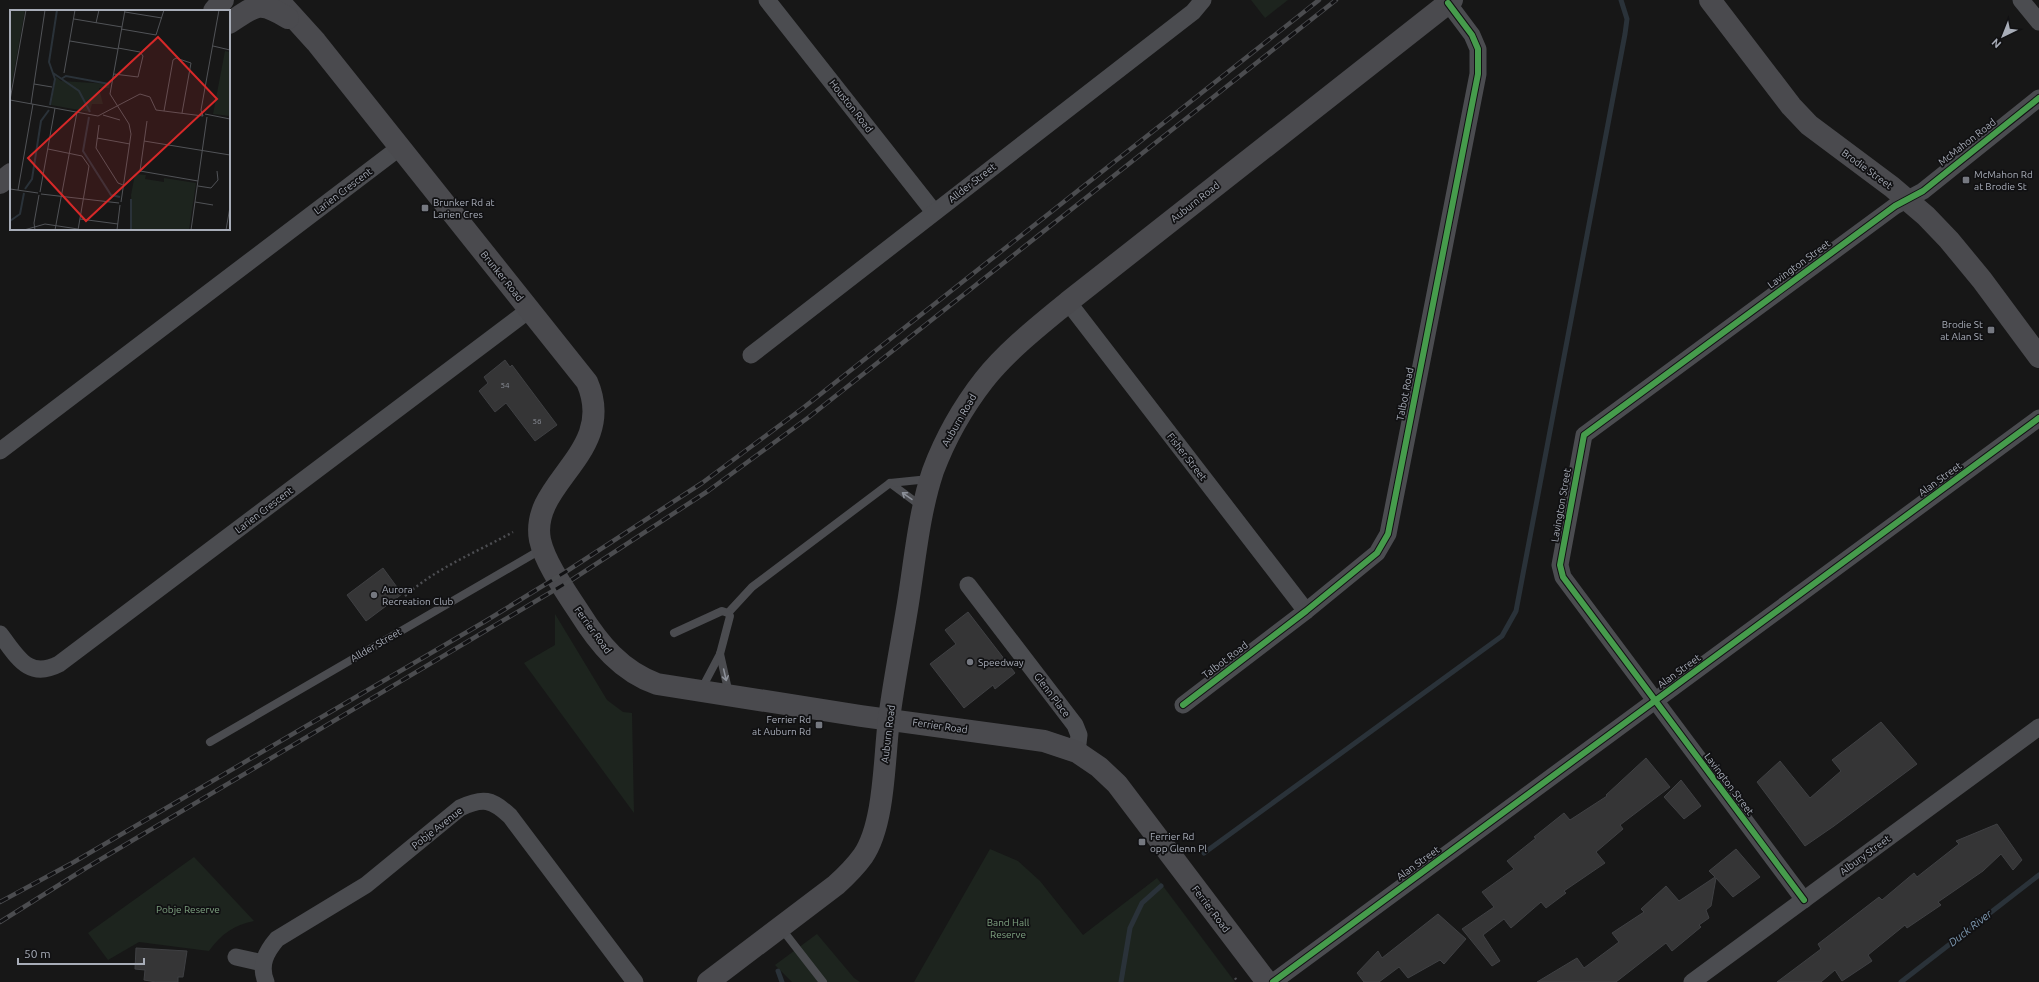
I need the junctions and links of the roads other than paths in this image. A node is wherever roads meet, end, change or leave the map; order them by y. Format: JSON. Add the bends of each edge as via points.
{"nodes":[{"id":1,"x":223,"y":0,"type":"edge"},
{"id":2,"x":236,"y":0,"type":"edge"},
{"id":3,"x":278,"y":0,"type":"edge"},
{"id":4,"x":290,"y":0,"type":"edge"},
{"id":5,"x":767,"y":0,"type":"edge"},
{"id":6,"x":1710,"y":0,"type":"edge"},
{"id":7,"x":2021,"y":0,"type":"edge"},
{"id":8,"x":1450,"y":1,"type":"edge"},
{"id":9,"x":1198,"y":6,"type":"edge"},
{"id":10,"x":215,"y":10,"type":"edge"},
{"id":11,"x":230,"y":10,"type":"edge"},
{"id":12,"x":230,"y":22,"type":"edge"},
{"id":13,"x":2039,"y":22,"type":"edge"},
{"id":14,"x":316,"y":42,"type":"junction"},
{"id":15,"x":2039,"y":98,"type":"edge"},
{"id":16,"x":399,"y":148,"type":"junction"},
{"id":17,"x":10,"y":175,"type":"edge"},
{"id":18,"x":0,"y":183,"type":"edge"},
{"id":19,"x":1907,"y":199,"type":"junction"},
{"id":20,"x":934,"y":212,"type":"junction"},
{"id":21,"x":1068,"y":302,"type":"junction"},
{"id":22,"x":529,"y":310,"type":"junction"},
{"id":23,"x":751,"y":355,"type":"dead end"},
{"id":24,"x":2039,"y":357,"type":"edge"},
{"id":25,"x":2039,"y":418,"type":"edge"},
{"id":26,"x":0,"y":451,"type":"edge"},
{"id":27,"x":931,"y":479,"type":"junction"},
{"id":28,"x":890,"y":483,"type":"junction"},
{"id":29,"x":924,"y":508,"type":"junction"},
{"id":30,"x":541,"y":539,"type":"junction"},
{"id":31,"x":968,"y":585,"type":"dead end"},
{"id":32,"x":1306,"y":611,"type":"junction"},
{"id":33,"x":728,"y":613,"type":"junction"},
{"id":34,"x":674,"y":632,"type":"dead end"},
{"id":35,"x":0,"y":634,"type":"edge"},
{"id":36,"x":720,"y":654,"type":"junction"},
{"id":37,"x":700,"y":691,"type":"junction"},
{"id":38,"x":730,"y":696,"type":"junction"},
{"id":39,"x":1655,"y":701,"type":"junction"},
{"id":40,"x":1183,"y":705,"type":"dead end"},
{"id":41,"x":889,"y":719,"type":"junction"},
{"id":42,"x":2039,"y":727,"type":"edge"},
{"id":43,"x":210,"y":742,"type":"dead end"},
{"id":44,"x":1077,"y":752,"type":"junction"},
{"id":45,"x":1804,"y":900,"type":"junction"},
{"id":46,"x":780,"y":927,"type":"junction"},
{"id":47,"x":236,"y":957,"type":"dead end"},
{"id":48,"x":263,"y":963,"type":"junction"},
{"id":49,"x":266,"y":982,"type":"edge"},
{"id":50,"x":635,"y":982,"type":"edge"},
{"id":51,"x":708,"y":982,"type":"edge"},
{"id":52,"x":823,"y":982,"type":"edge"},
{"id":53,"x":1267,"y":982,"type":"edge"},
{"id":54,"x":1273,"y":982,"type":"edge"},
{"id":55,"x":1692,"y":982,"type":"edge"}],
"edges":[{"from":1,"to":10,"type":"main road"},
{"from":2,"to":11,"type":"main road"},
{"from":3,"to":14,"type":"main road","name":"Brunker Road"},
{"from":4,"to":14,"type":"main road","name":"Brunker Road"},
{"from":5,"to":20,"type":"street","name":"Houston Road"},
{"from":6,"to":19,"type":"main road","name":"Brodie Street","via":[[1791,106],[1809,125]]},
{"from":7,"to":13,"type":"street"},
{"from":8,"to":21,"type":"main road","name":"Auburn Road"},
{"from":8,"to":32,"type":"street","name":"Talbot Road","via":[[1478,49],[1478,74],[1388,534],[1377,553]]},
{"from":9,"to":20,"type":"street","name":"Allder Street"},
{"from":12,"to":14,"type":"main road","via":[[252,7],[265,3],[278,10]]},
{"from":14,"to":16,"type":"main road","name":"Brunker Road"},
{"from":15,"to":19,"type":"street","name":"McMahon Road","via":[[1923,191]]},
{"from":16,"to":22,"type":"main road","name":"Brunker Road"},
{"from":16,"to":26,"type":"street","name":"Larien Crescent"},
{"from":17,"to":18,"type":"main road"},
{"from":19,"to":24,"type":"main road","name":"Brodie Street","via":[[1949,240]]},
{"from":19,"to":39,"type":"street","name":"Lavington Street","via":[[1584,434],[1560,564],[1563,577]]},
{"from":20,"to":23,"type":"street","name":"Allder Street"},
{"from":21,"to":27,"type":"main road","name":"Auburn Road","via":[[1033,331],[984,380],[943,446]]},
{"from":21,"to":32,"type":"street","name":"Fisher Street"},
{"from":22,"to":30,"type":"main road","name":"Brunker Road","via":[[587,382],[594,409],[592,429],[584,448],[549,498],[543,514]]},
{"from":22,"to":35,"type":"street","name":"Larien Crescent","via":[[59,664],[50,669],[33,669],[17,656]]},
{"from":25,"to":39,"type":"street","name":"Alan Street"},
{"from":27,"to":28,"type":"lane"},
{"from":27,"to":29,"type":"main road","name":"Auburn Road"},
{"from":29,"to":28,"type":"lane","one_way":true},
{"from":28,"to":33,"type":"lane","via":[[752,587]]},
{"from":29,"to":41,"type":"main road","name":"Auburn Road"},
{"from":30,"to":37,"type":"main road","name":"Ferrier Road","via":[[581,617],[611,656],[642,678],[658,684]]},
{"from":30,"to":43,"type":"lane","name":"Allder Street"},
{"from":31,"to":44,"type":"street","name":"Glenn Place","via":[[1075,725],[1079,735]]},
{"from":32,"to":40,"type":"street","name":"Talbot Road"},
{"from":33,"to":34,"type":"lane","via":[[722,611]]},
{"from":33,"to":36,"type":"lane","via":[[730,616]]},
{"from":36,"to":37,"type":"lane"},
{"from":36,"to":38,"type":"lane","one_way":true},
{"from":37,"to":38,"type":"main road","name":"Ferrier Road"},
{"from":38,"to":41,"type":"main road","name":"Ferrier Road"},
{"from":39,"to":45,"type":"street","name":"Lavington Street"},
{"from":39,"to":54,"type":"street","name":"Alan Street"},
{"from":41,"to":44,"type":"main road","name":"Ferrier Road","via":[[1044,741]]},
{"from":41,"to":46,"type":"main road","name":"Auburn Road","via":[[879,812],[864,855],[836,885]]},
{"from":42,"to":45,"type":"street","name":"Albury Street"},
{"from":44,"to":53,"type":"main road","name":"Ferrier Road","via":[[1099,767],[1117,784]]},
{"from":45,"to":55,"type":"street","name":"Albury Street"},
{"from":46,"to":51,"type":"main road","name":"Auburn Road"},
{"from":46,"to":52,"type":"lane"},
{"from":47,"to":48,"type":"street"},
{"from":48,"to":49,"type":"street"},
{"from":48,"to":50,"type":"street","name":"Pobje Avenue","via":[[266,951],[277,939],[366,885],[460,808],[474,802],[486,801],[498,805],[510,816]]}]}
